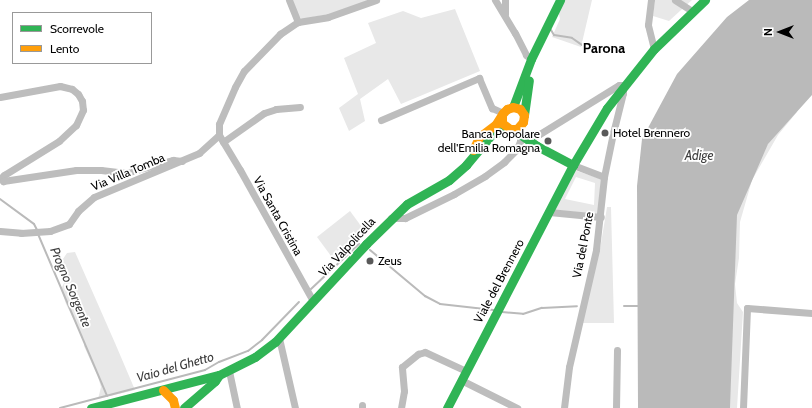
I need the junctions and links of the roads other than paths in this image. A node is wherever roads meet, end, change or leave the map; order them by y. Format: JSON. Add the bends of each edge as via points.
{"nodes":[{"id":1,"x":289,"y":0,"type":"edge"},
{"id":2,"x":376,"y":0,"type":"edge"},
{"id":3,"x":495,"y":0,"type":"edge"},
{"id":4,"x":504,"y":0,"type":"edge"},
{"id":5,"x":560,"y":0,"type":"edge"},
{"id":6,"x":651,"y":0,"type":"edge"},
{"id":7,"x":675,"y":0,"type":"edge"},
{"id":8,"x":705,"y":0,"type":"edge"},
{"id":9,"x":692,"y":11,"type":"junction"},
{"id":10,"x":505,"y":14,"type":"junction"},
{"id":11,"x":298,"y":22,"type":"junction"},
{"id":12,"x":654,"y":49,"type":"junction"},
{"id":13,"x":530,"y":63,"type":"junction"},
{"id":14,"x":623,"y":85,"type":"junction"},
{"id":15,"x":0,"y":97,"type":"edge"},
{"id":16,"x":300,"y":107,"type":"dead end"},
{"id":17,"x":513,"y":107,"type":"junction"},
{"id":18,"x":502,"y":114,"type":"junction"},
{"id":19,"x":524,"y":119,"type":"junction"},
{"id":20,"x":381,"y":120,"type":"dead end"},
{"id":21,"x":514,"y":130,"type":"junction"},
{"id":22,"x":218,"y":133,"type":"junction"},
{"id":23,"x":533,"y":136,"type":"junction"},
{"id":24,"x":223,"y":142,"type":"junction"},
{"id":25,"x":537,"y":146,"type":"junction"},
{"id":26,"x":517,"y":149,"type":"junction"},
{"id":27,"x":182,"y":161,"type":"junction"},
{"id":28,"x":469,"y":161,"type":"junction"},
{"id":29,"x":573,"y":165,"type":"junction"},
{"id":30,"x":604,"y":177,"type":"junction"},
{"id":31,"x":549,"y":212,"type":"junction"},
{"id":32,"x":601,"y":217,"type":"junction"},
{"id":33,"x":391,"y":218,"type":"junction"},
{"id":34,"x":0,"y":231,"type":"edge"},
{"id":35,"x":313,"y":301,"type":"junction"},
{"id":36,"x":812,"y":313,"type":"edge"},
{"id":37,"x":279,"y":338,"type":"junction"},
{"id":38,"x":617,"y":350,"type":"dead end"},
{"id":39,"x":229,"y":371,"type":"junction"},
{"id":40,"x":466,"y":371,"type":"junction"},
{"id":41,"x":219,"y":375,"type":"junction"},
{"id":42,"x":461,"y":380,"type":"junction"},
{"id":43,"x":163,"y":390,"type":"junction"},
{"id":44,"x":91,"y":408,"type":"edge"},
{"id":45,"x":175,"y":408,"type":"edge"},
{"id":46,"x":184,"y":408,"type":"edge"},
{"id":47,"x":237,"y":408,"type":"edge"},
{"id":48,"x":295,"y":408,"type":"edge"},
{"id":49,"x":401,"y":408,"type":"edge"},
{"id":50,"x":447,"y":408,"type":"edge"},
{"id":51,"x":517,"y":408,"type":"edge"},
{"id":52,"x":564,"y":408,"type":"edge"},
{"id":53,"x":616,"y":408,"type":"edge"},
{"id":54,"x":743,"y":408,"type":"edge"}],
"edges":[{"from":1,"to":11,"type":"street"},
{"from":2,"to":11,"type":"street","via":[[328,17]]},
{"from":3,"to":10,"type":"street"},
{"from":4,"to":10,"type":"street"},
{"from":5,"to":13,"type":"main road"},
{"from":6,"to":12,"type":"street","via":[[648,25]]},
{"from":7,"to":9,"type":"street"},
{"from":8,"to":9,"type":"main road","name":"Viale del Brennero"},
{"from":9,"to":12,"type":"main road","name":"Viale del Brennero"},
{"from":10,"to":13,"type":"street"},
{"from":11,"to":22,"type":"street","via":[[280,34],[244,71],[235,87]]},
{"from":12,"to":14,"type":"main road","name":"Viale del Brennero"},
{"from":13,"to":17,"type":"main road"},
{"from":13,"to":19,"type":"main road"},
{"from":14,"to":23,"type":"street"},
{"from":14,"to":29,"type":"main road","name":"Viale del Brennero"},
{"from":14,"to":30,"type":"street","name":"Via del Ponte"},
{"from":15,"to":27,"type":"street","via":[[60,86],[78,94],[83,110],[76,125],[59,141],[4,175],[1,178],[3,181],[76,170],[126,173],[173,160]]},
{"from":16,"to":24,"type":"street","via":[[264,113]]},
{"from":17,"to":18,"type":"main road"},
{"from":17,"to":19,"type":"main road","via":[[520,109]]},
{"from":18,"to":20,"type":"street","via":[[492,108],[479,78]]},
{"from":18,"to":21,"type":"main road","via":[[502,123]]},
{"from":18,"to":28,"type":"main road","via":[[496,124],[479,137]]},
{"from":19,"to":21,"type":"main road","via":[[520,127]]},
{"from":19,"to":23,"type":"main road"},
{"from":21,"to":25,"type":"main road"},
{"from":21,"to":26,"type":"street","via":[[520,141]]},
{"from":21,"to":28,"type":"main road","via":[[490,136]]},
{"from":22,"to":24,"type":"street","name":"Via Santa Cristina"},
{"from":22,"to":27,"type":"street","name":"Via Villa Tomba","via":[[199,153]]},
{"from":23,"to":25,"type":"main road"},
{"from":24,"to":35,"type":"street","name":"Via Santa Cristina"},
{"from":25,"to":26,"type":"street"},
{"from":25,"to":29,"type":"main road"},
{"from":26,"to":33,"type":"street","name":"Via Valpolicella","via":[[496,169],[454,194],[405,218]]},
{"from":27,"to":34,"type":"street","name":"Via Villa Tomba","via":[[94,197],[78,211],[69,224],[50,231]]},
{"from":28,"to":33,"type":"main road","via":[[449,180],[407,204]]},
{"from":29,"to":30,"type":"street"},
{"from":29,"to":31,"type":"main road","name":"Viale del Brennero"},
{"from":30,"to":32,"type":"street","name":"Via del Ponte"},
{"from":31,"to":32,"type":"street"},
{"from":31,"to":40,"type":"main road","name":"Viale del Brennero"},
{"from":32,"to":52,"type":"street","name":"Via del Ponte","via":[[569,367]]},
{"from":33,"to":35,"type":"main road","name":"Via Valpolicella"},
{"from":35,"to":37,"type":"main road","name":"Via Valpolicella"},
{"from":36,"to":54,"type":"street","via":[[747,308]]},
{"from":37,"to":39,"type":"main road","name":"Via Valpolicella","via":[[255,358]]},
{"from":37,"to":48,"type":"street"},
{"from":38,"to":53,"type":"street"},
{"from":39,"to":41,"type":"main road","name":"Via Valpolicella"},
{"from":39,"to":47,"type":"street"},
{"from":40,"to":42,"type":"main road","name":"Viale del Brennero"},
{"from":40,"to":49,"type":"street","via":[[425,352],[418,354],[402,367],[404,391]]},
{"from":41,"to":43,"type":"main road","name":"Via Valpolicella"},
{"from":41,"to":46,"type":"main road","via":[[215,382]]},
{"from":42,"to":50,"type":"main road","name":"Viale del Brennero"},
{"from":42,"to":51,"type":"street"},
{"from":43,"to":44,"type":"main road","name":"Via Valpolicella"},
{"from":43,"to":45,"type":"main road","via":[[173,400]]}]}
